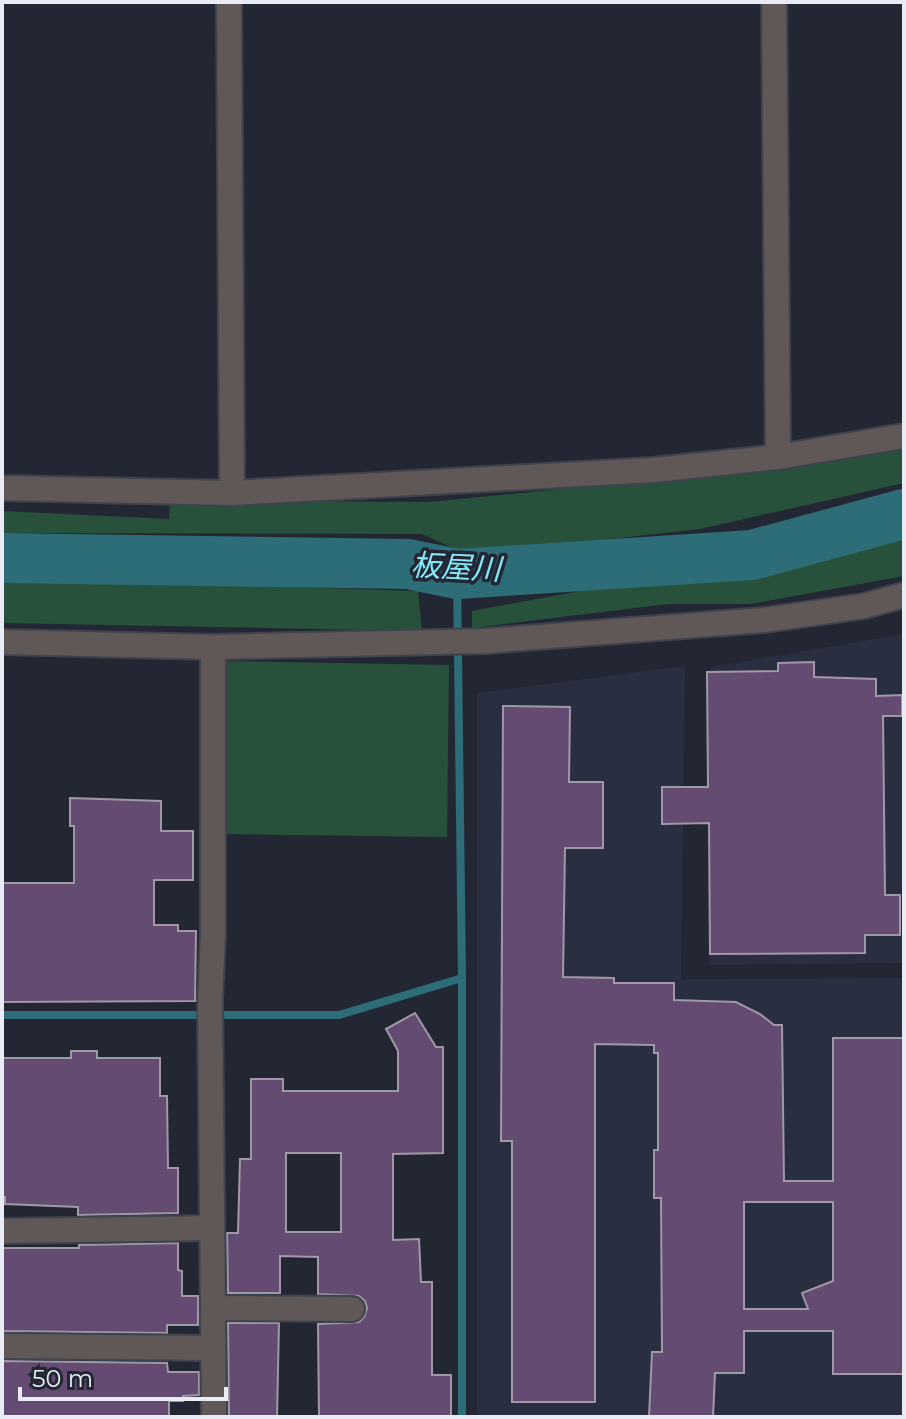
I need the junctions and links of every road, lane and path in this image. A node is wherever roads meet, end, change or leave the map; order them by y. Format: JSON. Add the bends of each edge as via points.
{"nodes":[{"id":1,"x":229,"y":2,"type":"edge"},
{"id":2,"x":774,"y":2,"type":"edge"},
{"id":3,"x":904,"y":436,"type":"edge"},
{"id":4,"x":778,"y":457,"type":"junction"},
{"id":5,"x":2,"y":488,"type":"edge"},
{"id":6,"x":232,"y":493,"type":"junction"},
{"id":7,"x":904,"y":595,"type":"edge"},
{"id":8,"x":2,"y":642,"type":"edge"},
{"id":9,"x":213,"y":647,"type":"junction"},
{"id":10,"x":212,"y":1228,"type":"junction"},
{"id":11,"x":2,"y":1231,"type":"edge"},
{"id":12,"x":213,"y":1308,"type":"junction"},
{"id":13,"x":352,"y":1309,"type":"dead end"},
{"id":14,"x":2,"y":1346,"type":"edge"},
{"id":15,"x":213,"y":1348,"type":"junction"},
{"id":16,"x":214,"y":1417,"type":"edge"}],
"edges":[{"from":1,"to":6,"type":"street"},
{"from":2,"to":4,"type":"street"},
{"from":3,"to":4,"type":"street"},
{"from":4,"to":6,"type":"street","via":[[654,470]]},
{"from":5,"to":6,"type":"street"},
{"from":7,"to":9,"type":"street","via":[[765,620],[485,641]]},
{"from":8,"to":9,"type":"street"},
{"from":9,"to":10,"type":"street"},
{"from":10,"to":11,"type":"street"},
{"from":10,"to":12,"type":"street"},
{"from":12,"to":13,"type":"street"},
{"from":12,"to":15,"type":"street"},
{"from":14,"to":15,"type":"street"},
{"from":15,"to":16,"type":"street"}]}
